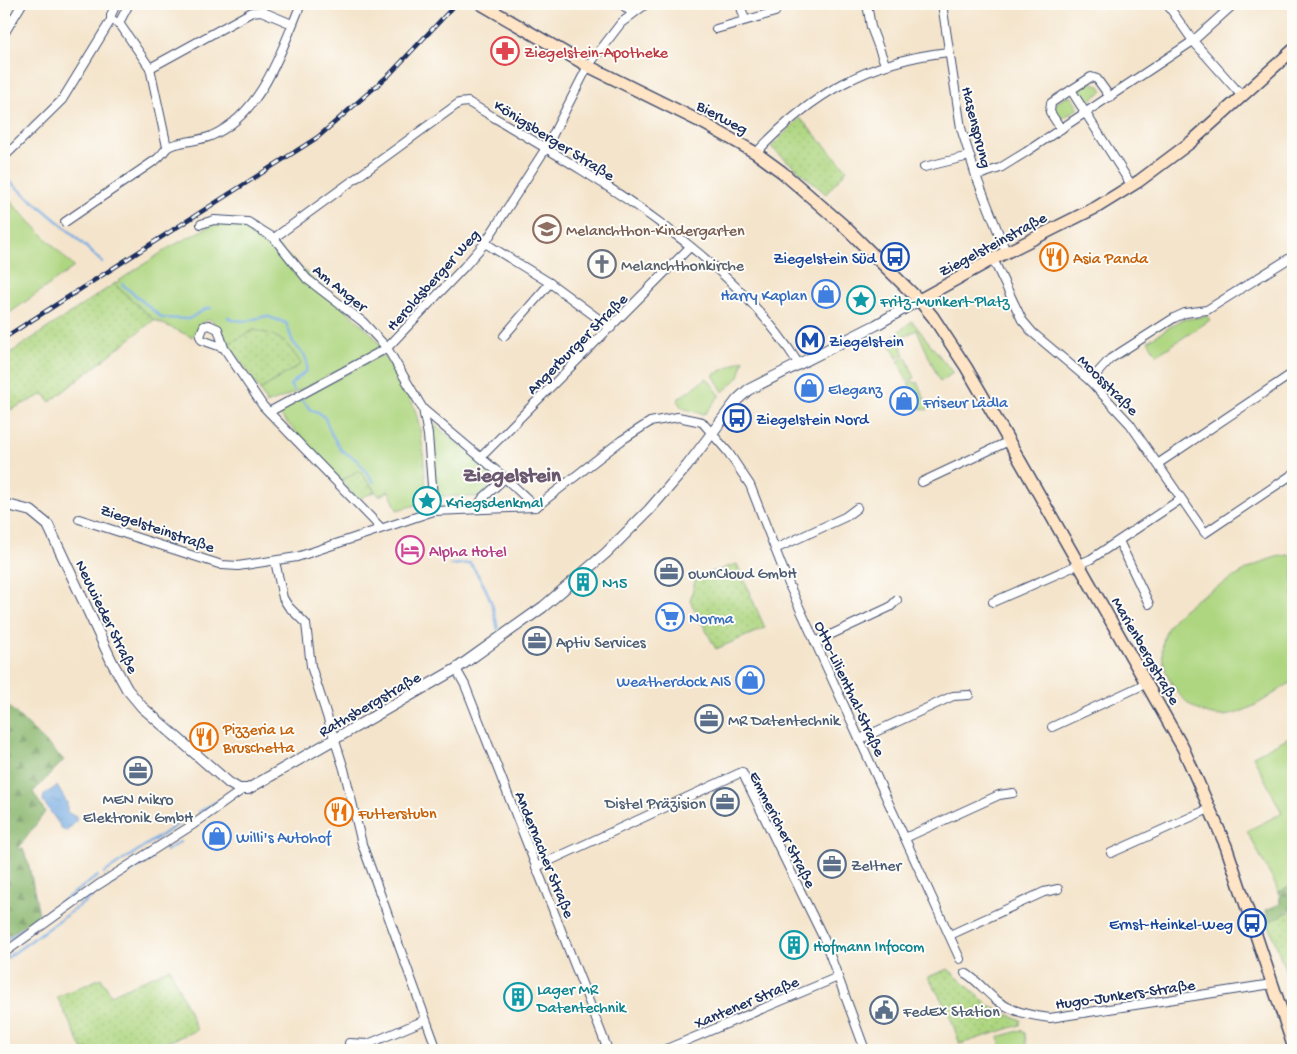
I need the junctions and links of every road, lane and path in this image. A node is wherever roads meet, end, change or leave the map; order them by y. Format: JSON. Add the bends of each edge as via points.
{"nodes":[{"id":1,"x":22,"y":4,"type":"edge"},
{"id":2,"x":116,"y":4,"type":"edge"},
{"id":3,"x":129,"y":4,"type":"edge"},
{"id":4,"x":301,"y":4,"type":"edge"},
{"id":5,"x":481,"y":4,"type":"edge"},
{"id":6,"x":622,"y":4,"type":"edge"},
{"id":7,"x":646,"y":4,"type":"edge"},
{"id":8,"x":740,"y":4,"type":"edge"},
{"id":9,"x":867,"y":4,"type":"edge"},
{"id":10,"x":942,"y":4,"type":"edge"},
{"id":11,"x":1167,"y":4,"type":"edge"},
{"id":12,"x":1234,"y":4,"type":"edge"},
{"id":13,"x":775,"y":12,"type":"dead end"},
{"id":14,"x":632,"y":13,"type":"junction"},
{"id":15,"x":744,"y":20,"type":"junction"},
{"id":16,"x":115,"y":22,"type":"junction"},
{"id":17,"x":292,"y":24,"type":"junction"},
{"id":18,"x":716,"y":29,"type":"dead end"},
{"id":19,"x":4,"y":34,"type":"edge"},
{"id":20,"x":1193,"y":42,"type":"junction"},
{"id":21,"x":1293,"y":50,"type":"edge"},
{"id":22,"x":948,"y":52,"type":"junction"},
{"id":23,"x":885,"y":64,"type":"junction"},
{"id":24,"x":588,"y":66,"type":"junction"},
{"id":25,"x":150,"y":68,"type":"junction"},
{"id":26,"x":1071,"y":90,"type":"junction"},
{"id":27,"x":1242,"y":96,"type":"junction"},
{"id":28,"x":1110,"y":97,"type":"junction"},
{"id":29,"x":1085,"y":114,"type":"junction"},
{"id":30,"x":1061,"y":129,"type":"junction"},
{"id":31,"x":167,"y":147,"type":"junction"},
{"id":32,"x":546,"y":148,"type":"junction"},
{"id":33,"x":756,"y":153,"type":"junction"},
{"id":34,"x":969,"y":156,"type":"junction"},
{"id":35,"x":4,"y":157,"type":"edge"},
{"id":36,"x":924,"y":167,"type":"dead end"},
{"id":37,"x":976,"y":176,"type":"junction"},
{"id":38,"x":1132,"y":186,"type":"junction"},
{"id":39,"x":65,"y":222,"type":"dead end"},
{"id":40,"x":201,"y":224,"type":"dead end"},
{"id":41,"x":274,"y":238,"type":"junction"},
{"id":42,"x":484,"y":243,"type":"junction"},
{"id":43,"x":690,"y":247,"type":"junction"},
{"id":44,"x":1006,"y":252,"type":"junction"},
{"id":45,"x":1293,"y":256,"type":"edge"},
{"id":46,"x":993,"y":259,"type":"junction"},
{"id":47,"x":550,"y":283,"type":"junction"},
{"id":48,"x":919,"y":300,"type":"junction"},
{"id":49,"x":611,"y":328,"type":"junction"},
{"id":50,"x":504,"y":336,"type":"dead end"},
{"id":51,"x":224,"y":348,"type":"dead end"},
{"id":52,"x":387,"y":348,"type":"junction"},
{"id":53,"x":798,"y":363,"type":"junction"},
{"id":54,"x":1293,"y":373,"type":"edge"},
{"id":55,"x":1090,"y":381,"type":"junction"},
{"id":56,"x":423,"y":409,"type":"junction"},
{"id":57,"x":269,"y":412,"type":"junction"},
{"id":58,"x":712,"y":432,"type":"junction"},
{"id":59,"x":1009,"y":441,"type":"junction"},
{"id":60,"x":481,"y":457,"type":"junction"},
{"id":61,"x":1159,"y":464,"type":"junction"},
{"id":62,"x":1293,"y":474,"type":"edge"},
{"id":63,"x":505,"y":478,"type":"junction"},
{"id":64,"x":922,"y":482,"type":"dead end"},
{"id":65,"x":1182,"y":499,"type":"junction"},
{"id":66,"x":4,"y":504,"type":"edge"},
{"id":67,"x":536,"y":507,"type":"junction"},
{"id":68,"x":476,"y":508,"type":"junction"},
{"id":69,"x":857,"y":508,"type":"dead end"},
{"id":70,"x":434,"y":511,"type":"junction"},
{"id":71,"x":79,"y":519,"type":"dead end"},
{"id":72,"x":380,"y":528,"type":"junction"},
{"id":73,"x":1119,"y":541,"type":"junction"},
{"id":74,"x":775,"y":549,"type":"junction"},
{"id":75,"x":276,"y":561,"type":"junction"},
{"id":76,"x":1079,"y":564,"type":"junction"},
{"id":77,"x":897,"y":600,"type":"dead end"},
{"id":78,"x":993,"y":602,"type":"dead end"},
{"id":79,"x":1149,"y":604,"type":"dead end"},
{"id":80,"x":815,"y":642,"type":"junction"},
{"id":81,"x":456,"y":669,"type":"junction"},
{"id":82,"x":1147,"y":683,"type":"junction"},
{"id":83,"x":968,"y":695,"type":"dead end"},
{"id":84,"x":1052,"y":727,"type":"dead end"},
{"id":85,"x":334,"y":740,"type":"junction"},
{"id":86,"x":860,"y":740,"type":"junction"},
{"id":87,"x":242,"y":790,"type":"junction"},
{"id":88,"x":1013,"y":793,"type":"dead end"},
{"id":89,"x":1211,"y":808,"type":"junction"},
{"id":90,"x":905,"y":838,"type":"junction"},
{"id":91,"x":1111,"y":854,"type":"dead end"},
{"id":92,"x":536,"y":867,"type":"junction"},
{"id":93,"x":1058,"y":889,"type":"dead end"},
{"id":94,"x":950,"y":935,"type":"junction"},
{"id":95,"x":4,"y":952,"type":"edge"},
{"id":96,"x":960,"y":959,"type":"dead end"},
{"id":97,"x":965,"y":973,"type":"dead end"},
{"id":98,"x":838,"y":977,"type":"junction"},
{"id":99,"x":1272,"y":984,"type":"junction"},
{"id":100,"x":425,"y":1020,"type":"junction"},
{"id":101,"x":349,"y":1043,"type":"dead end"},
{"id":102,"x":1293,"y":1043,"type":"edge"},
{"id":103,"x":437,"y":1050,"type":"edge"},
{"id":104,"x":608,"y":1050,"type":"edge"},
{"id":105,"x":664,"y":1050,"type":"edge"},
{"id":106,"x":865,"y":1050,"type":"edge"}],
"edges":[{"from":1,"to":19,"type":"street"},
{"from":2,"to":16,"type":"street","via":[[111,15]]},
{"from":3,"to":16,"type":"street"},
{"from":4,"to":17,"type":"street"},
{"from":5,"to":24,"type":"main road","name":"Bierweg"},
{"from":6,"to":14,"type":"street"},
{"from":7,"to":14,"type":"street","name":"Heroldsberger Weg"},
{"from":8,"to":15,"type":"street"},
{"from":9,"to":23,"type":"street","via":[[871,27]]},
{"from":10,"to":22,"type":"street","name":"Hasensprung"},
{"from":11,"to":20,"type":"street"},
{"from":12,"to":20,"type":"street"},
{"from":13,"to":15,"type":"street"},
{"from":14,"to":24,"type":"street","name":"Heroldsberger Weg"},
{"from":15,"to":18,"type":"street"},
{"from":16,"to":25,"type":"street"},
{"from":16,"to":35,"type":"street","via":[[62,100]]},
{"from":17,"to":25,"type":"street","via":[[261,11],[252,12]]},
{"from":17,"to":31,"type":"street","via":[[270,75],[254,101],[229,126],[210,137]]},
{"from":20,"to":27,"type":"street"},
{"from":20,"to":28,"type":"street"},
{"from":21,"to":27,"type":"main road","name":"Ziegelsteinstraße"},
{"from":22,"to":23,"type":"street"},
{"from":22,"to":34,"type":"street","name":"Hasensprung"},
{"from":23,"to":33,"type":"street","via":[[846,81],[805,106]]},
{"from":24,"to":32,"type":"street","name":"Heroldsberger Weg"},
{"from":24,"to":33,"type":"main road","name":"Bierweg"},
{"from":25,"to":31,"type":"street"},
{"from":26,"to":28,"type":"street","via":[[1091,77],[1098,79]]},
{"from":26,"to":29,"type":"street"},
{"from":26,"to":30,"type":"street","via":[[1051,103],[1050,112]]},
{"from":27,"to":38,"type":"main road","name":"Ziegelsteinstraße","via":[[1186,146]]},
{"from":28,"to":29,"type":"street"},
{"from":29,"to":30,"type":"street"},
{"from":29,"to":38,"type":"street"},
{"from":30,"to":37,"type":"street","via":[[1000,168]]},
{"from":31,"to":39,"type":"street","via":[[157,159]]},
{"from":32,"to":41,"type":"street","name":"Königsberger Straße","via":[[468,102],[459,103]]},
{"from":32,"to":42,"type":"street","name":"Heroldsberger Weg"},
{"from":32,"to":43,"type":"street","name":"Königsberger Straße","via":[[601,182]]},
{"from":33,"to":48,"type":"main road","name":"Bierweg","via":[[842,224]]},
{"from":34,"to":36,"type":"street"},
{"from":34,"to":37,"type":"street","name":"Hasensprung"},
{"from":37,"to":44,"type":"street","name":"Hasensprung"},
{"from":38,"to":44,"type":"main road","name":"Ziegelsteinstraße"},
{"from":40,"to":41,"type":"street","name":"Am Anger","via":[[214,220],[248,222]]},
{"from":41,"to":52,"type":"street","name":"Am Anger","via":[[307,279],[363,322]]},
{"from":42,"to":47,"type":"street"},
{"from":42,"to":52,"type":"street","name":"Heroldsberger Weg"},
{"from":43,"to":49,"type":"street","name":"Angerburger Straße"},
{"from":43,"to":53,"type":"street","name":"Königsberger Straße","via":[[746,296]]},
{"from":44,"to":46,"type":"main road","name":"Ziegelsteinstraße"},
{"from":45,"to":55,"type":"street","via":[[1207,310],[1174,318],[1110,359]]},
{"from":46,"to":48,"type":"main road","name":"Ziegelsteinstraße"},
{"from":46,"to":55,"type":"street","name":"Moosstraße","via":[[1022,320]]},
{"from":47,"to":49,"type":"street"},
{"from":47,"to":50,"type":"street"},
{"from":48,"to":53,"type":"street","name":"Ziegelsteinstraße"},
{"from":48,"to":59,"type":"main road","name":"Marienbergstraße","via":[[956,351]]},
{"from":49,"to":60,"type":"street","name":"Angerburger Straße"},
{"from":51,"to":57,"type":"street"},
{"from":52,"to":56,"type":"street","name":"Am Anger"},
{"from":52,"to":57,"type":"street","name":"Heroldsberger Weg"},
{"from":53,"to":58,"type":"street","name":"Ziegelsteinstraße","via":[[744,394]]},
{"from":54,"to":61,"type":"street"},
{"from":55,"to":61,"type":"street","name":"Moosstraße","via":[[1130,424]]},
{"from":56,"to":60,"type":"street","name":"Am Anger"},
{"from":56,"to":70,"type":"street"},
{"from":57,"to":72,"type":"street"},
{"from":58,"to":67,"type":"street","via":[[702,422],[688,417],[650,422]]},
{"from":58,"to":74,"type":"street","name":"Otto-Lilienthal-Straße","via":[[750,485]]},
{"from":58,"to":81,"type":"street","name":"Rathsbergstraße","via":[[666,492],[606,553],[539,610]]},
{"from":59,"to":64,"type":"street"},
{"from":59,"to":76,"type":"main road","name":"Marienbergstraße"},
{"from":60,"to":63,"type":"street","name":"Am Anger"},
{"from":61,"to":65,"type":"street","name":"Moosstraße"},
{"from":62,"to":65,"type":"street","name":"Moosstraße","via":[[1205,533]]},
{"from":63,"to":67,"type":"street","name":"Am Anger"},
{"from":63,"to":68,"type":"street","via":[[482,498]]},
{"from":65,"to":73,"type":"street"},
{"from":66,"to":87,"type":"street","name":"Neuwieder Straße","via":[[25,508],[41,517],[51,530],[127,689],[142,707],[223,778]]},
{"from":67,"to":68,"type":"street","name":"Ziegelsteinstraße"},
{"from":68,"to":70,"type":"street","name":"Ziegelsteinstraße"},
{"from":69,"to":74,"type":"street","via":[[846,517]]},
{"from":70,"to":72,"type":"street","name":"Ziegelsteinstraße"},
{"from":71,"to":75,"type":"street","name":"Ziegelsteinstraße","via":[[214,564],[238,566]]},
{"from":72,"to":75,"type":"street","name":"Ziegelsteinstraße","via":[[317,552]]},
{"from":73,"to":76,"type":"street"},
{"from":73,"to":79,"type":"street"},
{"from":74,"to":80,"type":"street","name":"Otto-Lilienthal-Straße"},
{"from":75,"to":85,"type":"street","via":[[283,598],[306,624],[311,666]]},
{"from":76,"to":78,"type":"street"},
{"from":76,"to":82,"type":"main road","name":"Marienbergstraße"},
{"from":77,"to":80,"type":"street","via":[[890,607]]},
{"from":80,"to":86,"type":"street","name":"Otto-Lilienthal-Straße"},
{"from":81,"to":85,"type":"street","name":"Rathsbergstraße"},
{"from":81,"to":92,"type":"street","name":"Andernacher Straße"},
{"from":82,"to":84,"type":"street"},
{"from":82,"to":89,"type":"main road","name":"Marienbergstraße"},
{"from":83,"to":86,"type":"street","via":[[952,696]]},
{"from":85,"to":87,"type":"street","name":"Rathsbergstraße","via":[[256,786]]},
{"from":85,"to":100,"type":"street","via":[[369,866]]},
{"from":86,"to":90,"type":"street","name":"Otto-Lilienthal-Straße"},
{"from":87,"to":95,"type":"street","name":"Rathsbergstraße","via":[[105,880]]},
{"from":88,"to":90,"type":"street","via":[[999,795]]},
{"from":89,"to":91,"type":"street"},
{"from":89,"to":99,"type":"main road","name":"Marienbergstraße"},
{"from":90,"to":94,"type":"street","name":"Otto-Lilienthal-Straße"},
{"from":92,"to":98,"type":"street","name":"Emmericher Straße","via":[[742,772],[824,939]]},
{"from":92,"to":104,"type":"street","name":"Andernacher Straße"},
{"from":93,"to":94,"type":"street","via":[[1044,892]]},
{"from":94,"to":96,"type":"street","name":"Otto-Lilienthal-Straße"},
{"from":97,"to":99,"type":"street","name":"Hugo-Junkers-Straße","via":[[1009,1008],[1050,1018]]},
{"from":98,"to":105,"type":"street","name":"Xantener Straße"},
{"from":98,"to":106,"type":"street","name":"Emmericher Straße"},
{"from":99,"to":102,"type":"main road","name":"Marienbergstraße"},
{"from":100,"to":101,"type":"street","via":[[368,1044]]},
{"from":100,"to":103,"type":"street"}]}
